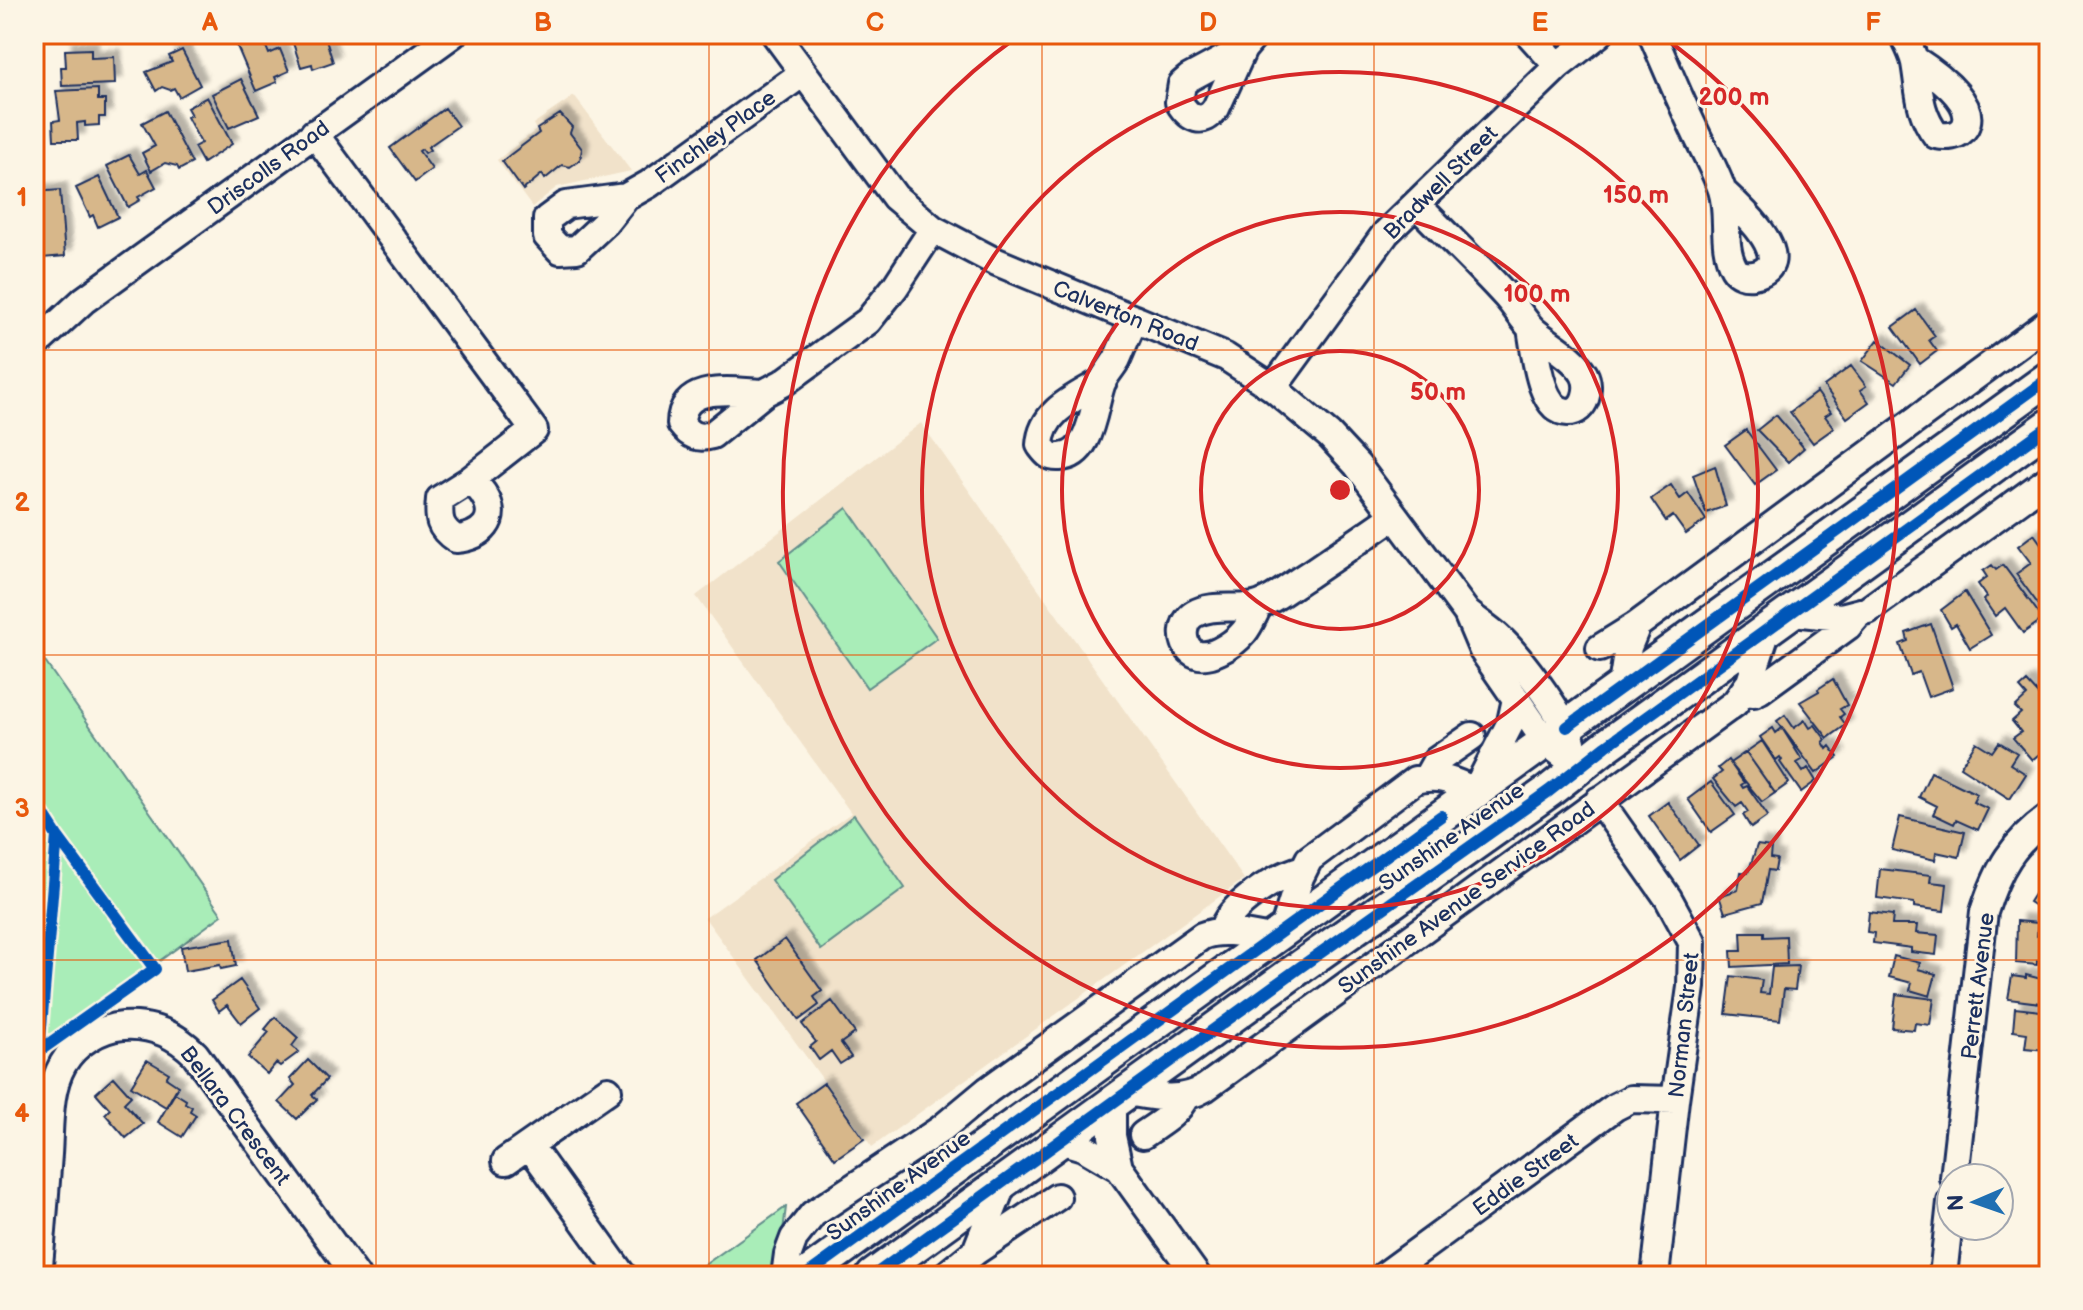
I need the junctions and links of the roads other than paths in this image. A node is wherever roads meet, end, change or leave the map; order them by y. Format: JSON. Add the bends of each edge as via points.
{"nodes":[{"id":1,"x":453,"y":34,"type":"edge"},
{"id":2,"x":775,"y":34,"type":"edge"},
{"id":3,"x":1529,"y":34,"type":"edge"},
{"id":4,"x":1599,"y":34,"type":"edge"},
{"id":5,"x":1652,"y":34,"type":"edge"},
{"id":6,"x":1903,"y":34,"type":"edge"},
{"id":7,"x":1915,"y":60,"type":"dead end"},
{"id":8,"x":1558,"y":66,"type":"junction"},
{"id":9,"x":803,"y":73,"type":"junction"},
{"id":10,"x":314,"y":133,"type":"junction"},
{"id":11,"x":1723,"y":192,"type":"dead end"},
{"id":12,"x":626,"y":197,"type":"dead end"},
{"id":13,"x":1416,"y":204,"type":"junction"},
{"id":14,"x":933,"y":229,"type":"junction"},
{"id":15,"x":84,"y":300,"type":"junction"},
{"id":16,"x":1135,"y":319,"type":"junction"},
{"id":17,"x":34,"y":322,"type":"edge"},
{"id":18,"x":2049,"y":322,"type":"edge"},
{"id":19,"x":1531,"y":328,"type":"dead end"},
{"id":20,"x":34,"y":346,"type":"edge"},
{"id":21,"x":2049,"y":378,"type":"edge"},
{"id":22,"x":1103,"y":381,"type":"dead end"},
{"id":23,"x":1273,"y":388,"type":"junction"},
{"id":24,"x":764,"y":393,"type":"dead end"},
{"id":25,"x":2049,"y":426,"type":"edge"},
{"id":26,"x":2049,"y":479,"type":"edge"},
{"id":27,"x":470,"y":480,"type":"dead end"},
{"id":28,"x":1394,"y":516,"type":"junction"},
{"id":29,"x":1259,"y":605,"type":"dead end"},
{"id":30,"x":1467,"y":613,"type":"junction"},
{"id":31,"x":1859,"y":613,"type":"junction"},
{"id":32,"x":1780,"y":621,"type":"junction"},
{"id":33,"x":1637,"y":625,"type":"junction"},
{"id":34,"x":1600,"y":648,"type":"dead end"},
{"id":35,"x":1622,"y":686,"type":"junction"},
{"id":36,"x":1745,"y":692,"type":"junction"},
{"id":37,"x":1516,"y":699,"type":"junction"},
{"id":38,"x":1556,"y":734,"type":"junction"},
{"id":39,"x":1472,"y":736,"type":"dead end"},
{"id":40,"x":1580,"y":768,"type":"junction"},
{"id":41,"x":1427,"y":777,"type":"junction"},
{"id":42,"x":1475,"y":792,"type":"junction"},
{"id":43,"x":1599,"y":800,"type":"junction"},
{"id":44,"x":2049,"y":817,"type":"edge"},
{"id":45,"x":1303,"y":869,"type":"junction"},
{"id":46,"x":1222,"y":932,"type":"junction"},
{"id":47,"x":1277,"y":934,"type":"junction"},
{"id":48,"x":608,"y":1090,"type":"dead end"},
{"id":49,"x":1185,"y":1097,"type":"junction"},
{"id":50,"x":1120,"y":1098,"type":"junction"},
{"id":51,"x":1675,"y":1100,"type":"junction"},
{"id":52,"x":1143,"y":1135,"type":"dead end"},
{"id":53,"x":1060,"y":1140,"type":"junction"},
{"id":54,"x":529,"y":1145,"type":"junction"},
{"id":55,"x":506,"y":1161,"type":"dead end"},
{"id":56,"x":1956,"y":1162,"type":"edge"},
{"id":57,"x":1119,"y":1168,"type":"junction"},
{"id":58,"x":1003,"y":1183,"type":"junction"},
{"id":59,"x":1057,"y":1197,"type":"dead end"},
{"id":60,"x":1947,"y":1242,"type":"edge"},
{"id":61,"x":976,"y":1251,"type":"junction"},
{"id":62,"x":38,"y":1276,"type":"edge"},
{"id":63,"x":356,"y":1276,"type":"edge"},
{"id":64,"x":623,"y":1276,"type":"edge"},
{"id":65,"x":785,"y":1276,"type":"edge"},
{"id":66,"x":805,"y":1276,"type":"edge"},
{"id":67,"x":873,"y":1276,"type":"edge"},
{"id":68,"x":945,"y":1276,"type":"edge"},
{"id":69,"x":1197,"y":1276,"type":"edge"},
{"id":70,"x":1384,"y":1276,"type":"edge"},
{"id":71,"x":1655,"y":1276,"type":"edge"},
{"id":72,"x":1943,"y":1276,"type":"edge"}],
"edges":[{"from":1,"to":10,"type":"street","name":"Driscolls Road"},
{"from":2,"to":9,"type":"street","name":"Calverton Road"},
{"from":3,"to":8,"type":"street"},
{"from":4,"to":8,"type":"street","name":"Bradwell Street"},
{"from":5,"to":11,"type":"street"},
{"from":6,"to":7,"type":"street"},
{"from":8,"to":13,"type":"street","name":"Bradwell Street"},
{"from":9,"to":12,"type":"street","name":"Finchley Place"},
{"from":9,"to":14,"type":"street","name":"Calverton Road","via":[[895,197]]},
{"from":10,"to":15,"type":"street","name":"Driscolls Road"},
{"from":10,"to":27,"type":"street","via":[[534,430]]},
{"from":13,"to":19,"type":"street"},
{"from":13,"to":23,"type":"street","name":"Bradwell Street","via":[[1386,233]]},
{"from":14,"to":16,"type":"street","name":"Calverton Road","via":[[992,260]]},
{"from":14,"to":24,"type":"street","via":[[868,321]]},
{"from":15,"to":17,"type":"street","name":"Driscolls Road"},
{"from":15,"to":20,"type":"street","name":"Driscolls Road"},
{"from":16,"to":22,"type":"street"},
{"from":16,"to":23,"type":"street","name":"Calverton Road","via":[[1226,357]]},
{"from":18,"to":33,"type":"street"},
{"from":21,"to":35,"type":"main road","name":"Sunshine Avenue"},
{"from":23,"to":28,"type":"street","name":"Calverton Road","via":[[1348,455]]},
{"from":25,"to":32,"type":"main road","name":"Sunshine Avenue"},
{"from":26,"to":31,"type":"street","name":"Sunshine Avenue Service Road"},
{"from":28,"to":29,"type":"street"},
{"from":28,"to":30,"type":"street","name":"Calverton Road"},
{"from":30,"to":37,"type":"street","name":"Calverton Road","via":[[1483,651]]},
{"from":30,"to":38,"type":"street","name":"Calverton Road","via":[[1499,637]]},
{"from":31,"to":32,"type":"street","name":"Sunshine Avenue Service Road"},
{"from":31,"to":36,"type":"street","name":"Sunshine Avenue Service Road","via":[[1760,690]]},
{"from":32,"to":36,"type":"street","name":"Sunshine Avenue Service Road"},
{"from":32,"to":40,"type":"main road","name":"Sunshine Avenue"},
{"from":33,"to":34,"type":"street"},
{"from":33,"to":35,"type":"street"},
{"from":35,"to":38,"type":"main road","name":"Sunshine Avenue"},
{"from":36,"to":43,"type":"street","name":"Sunshine Avenue Service Road"},
{"from":37,"to":38,"type":"street","name":"Calverton Road"},
{"from":37,"to":42,"type":"street","via":[[1511,722]]},
{"from":38,"to":40,"type":"street","name":"Calverton Road"},
{"from":38,"to":42,"type":"main road","name":"Sunshine Avenue"},
{"from":39,"to":41,"type":"street","via":[[1436,761]]},
{"from":40,"to":50,"type":"main road","name":"Sunshine Avenue"},
{"from":41,"to":42,"type":"street","via":[[1457,781]]},
{"from":41,"to":45,"type":"street","via":[[1415,780],[1317,852]]},
{"from":42,"to":47,"type":"main road","name":"Sunshine Avenue"},
{"from":43,"to":49,"type":"street","name":"Sunshine Avenue Service Road","via":[[1205,1088]]},
{"from":43,"to":51,"type":"street","name":"Norman Street","via":[[1668,898],[1692,942]]},
{"from":44,"to":56,"type":"street","name":"Perrett Avenue","via":[[2009,854],[1984,912]]},
{"from":45,"to":46,"type":"street","via":[[1283,876],[1232,912]]},
{"from":45,"to":47,"type":"street"},
{"from":46,"to":47,"type":"street"},
{"from":46,"to":65,"type":"street","via":[[1202,936],[941,1129],[813,1214],[794,1238]]},
{"from":47,"to":66,"type":"main road","name":"Sunshine Avenue"},
{"from":48,"to":54,"type":"street"},
{"from":49,"to":50,"type":"street"},
{"from":49,"to":52,"type":"street","name":"Sunshine Avenue Service Road","via":[[1173,1114]]},
{"from":50,"to":53,"type":"main road","name":"Sunshine Avenue"},
{"from":50,"to":57,"type":"street","via":[[1112,1136]]},
{"from":51,"to":70,"type":"street","name":"Eddie Street","via":[[1631,1099],[1615,1107]]},
{"from":51,"to":71,"type":"street","name":"Norman Street"},
{"from":53,"to":57,"type":"street"},
{"from":53,"to":58,"type":"main road","name":"Sunshine Avenue"},
{"from":54,"to":55,"type":"street"},
{"from":54,"to":64,"type":"street"},
{"from":57,"to":69,"type":"street"},
{"from":58,"to":61,"type":"street"},
{"from":58,"to":67,"type":"main road","name":"Sunshine Avenue"},
{"from":59,"to":61,"type":"street"},
{"from":60,"to":72,"type":"street"},
{"from":61,"to":68,"type":"street"},
{"from":62,"to":63,"type":"street","name":"Bellara Crescent","via":[[57,1076],[72,1051],[86,1040],[109,1029],[135,1026],[159,1030],[195,1054]]}]}
